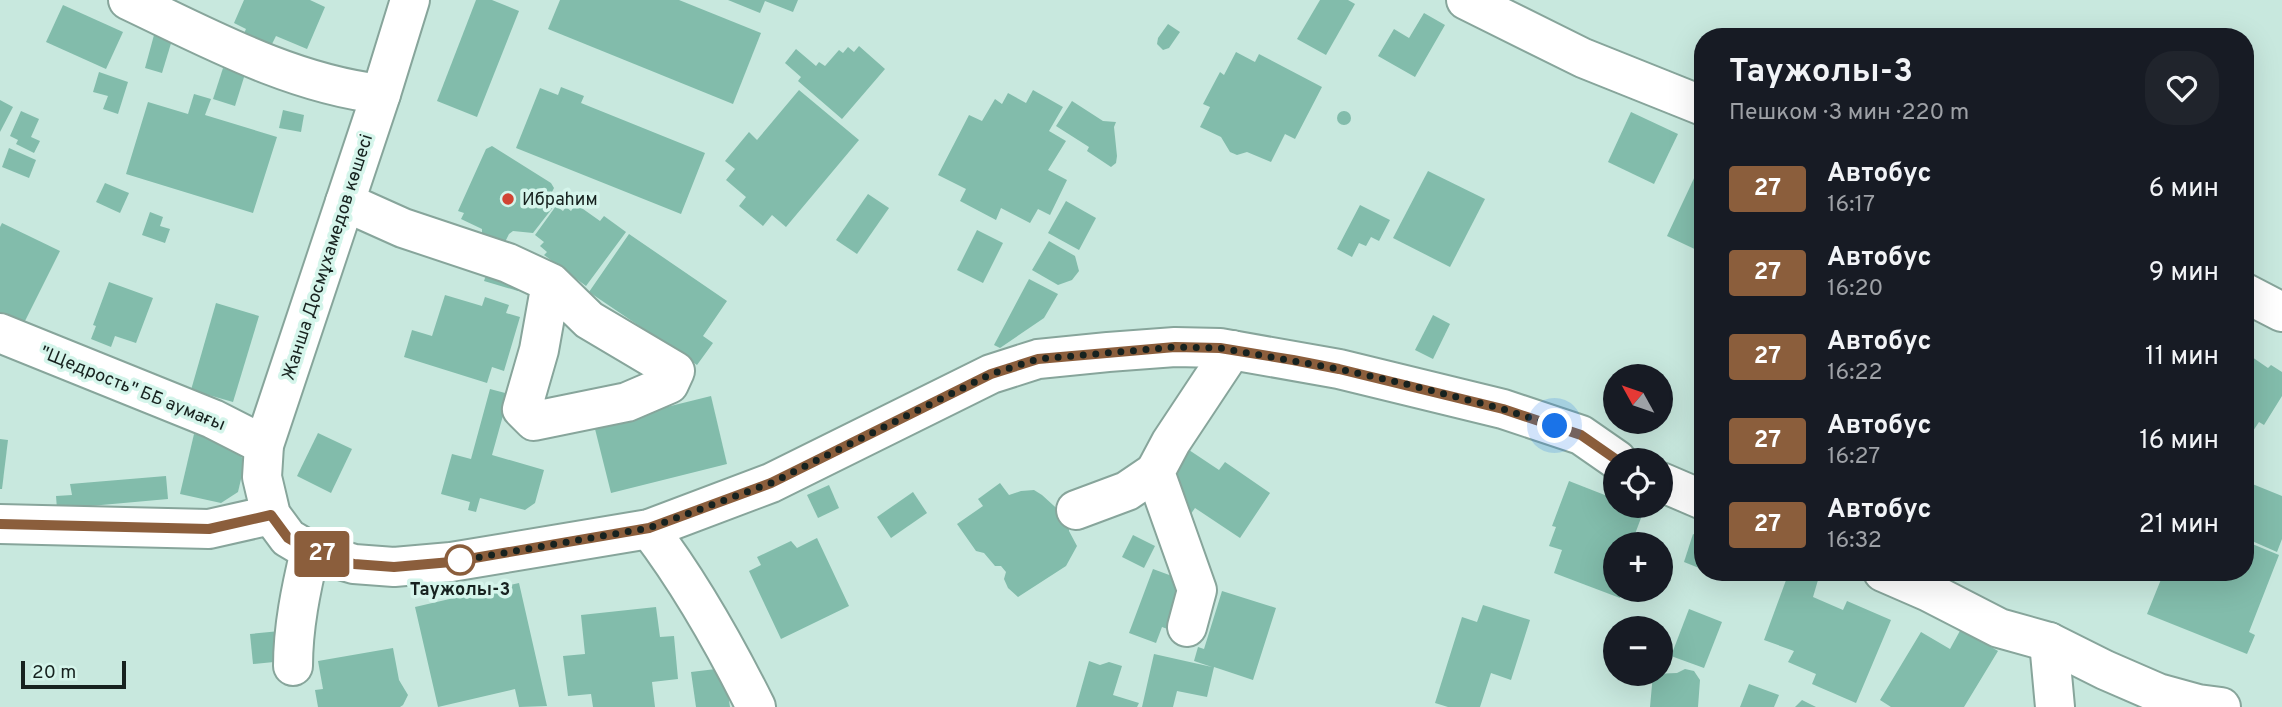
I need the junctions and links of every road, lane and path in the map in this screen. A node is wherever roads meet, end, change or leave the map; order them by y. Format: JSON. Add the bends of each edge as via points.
{"nodes":[{"id":1,"x":128,"y":0,"type":"edge"},
{"id":2,"x":410,"y":0,"type":"edge"},
{"id":3,"x":1466,"y":0,"type":"edge"},
{"id":4,"x":381,"y":94,"type":"junction"},
{"id":5,"x":1694,"y":102,"type":"edge"},
{"id":6,"x":345,"y":202,"type":"junction"},
{"id":7,"x":551,"y":283,"type":"dead end"},
{"id":8,"x":2254,"y":298,"type":"edge"},
{"id":9,"x":2282,"y":312,"type":"edge"},
{"id":10,"x":0,"y":333,"type":"edge"},
{"id":11,"x":1232,"y":350,"type":"junction"},
{"id":12,"x":264,"y":444,"type":"junction"},
{"id":13,"x":1603,"y":450,"type":"edge"},
{"id":14,"x":1156,"y":472,"type":"junction"},
{"id":15,"x":1673,"y":487,"type":"edge"},
{"id":16,"x":1694,"y":496,"type":"edge"},
{"id":17,"x":1076,"y":510,"type":"dead end"},
{"id":18,"x":271,"y":515,"type":"junction"},
{"id":19,"x":0,"y":524,"type":"edge"},
{"id":20,"x":649,"y":528,"type":"junction"},
{"id":21,"x":310,"y":551,"type":"junction"},
{"id":22,"x":1904,"y":581,"type":"edge"},
{"id":23,"x":1187,"y":627,"type":"dead end"},
{"id":24,"x":2049,"y":642,"type":"junction"},
{"id":25,"x":293,"y":666,"type":"dead end"},
{"id":26,"x":756,"y":707,"type":"edge"},
{"id":27,"x":2056,"y":707,"type":"edge"},
{"id":28,"x":2221,"y":707,"type":"edge"}],
"edges":[{"from":1,"to":4,"type":"street","via":[[243,55],[346,90]]},
{"from":2,"to":4,"type":"street","name":"Жанша Досмұхамедов көшесі"},
{"from":3,"to":5,"type":"street","via":[[1583,58]]},
{"from":4,"to":6,"type":"street","name":"Жанша Досмұхамедов көшесі"},
{"from":6,"to":7,"type":"street"},
{"from":6,"to":12,"type":"street","name":"Жанша Досмұхамедов көшесі"},
{"from":8,"to":9,"type":"street"},
{"from":10,"to":12,"type":"street","name":"\"Щедрость\" ББ аумағы"},
{"from":11,"to":13,"type":"street","via":[[1339,369],[1503,409],[1581,435]]},
{"from":11,"to":14,"type":"street"},
{"from":11,"to":20,"type":"street","via":[[1175,347],[1038,359],[991,374],[771,483]]},
{"from":12,"to":18,"type":"street","name":"Жанша Досмұхамедов көшесі","via":[[262,477]]},
{"from":14,"to":17,"type":"street","via":[[1127,491]]},
{"from":14,"to":23,"type":"street","via":[[1197,590]]},
{"from":15,"to":16,"type":"street"},
{"from":18,"to":19,"type":"street","via":[[209,529]]},
{"from":18,"to":21,"type":"street","via":[[288,538]]},
{"from":20,"to":21,"type":"street","via":[[451,562],[394,567],[354,564]]},
{"from":20,"to":26,"type":"street","via":[[711,622]]},
{"from":21,"to":25,"type":"street"},
{"from":22,"to":24,"type":"street","via":[[1999,628]]},
{"from":24,"to":27,"type":"street"},
{"from":24,"to":28,"type":"street","via":[[2158,693]]}]}
